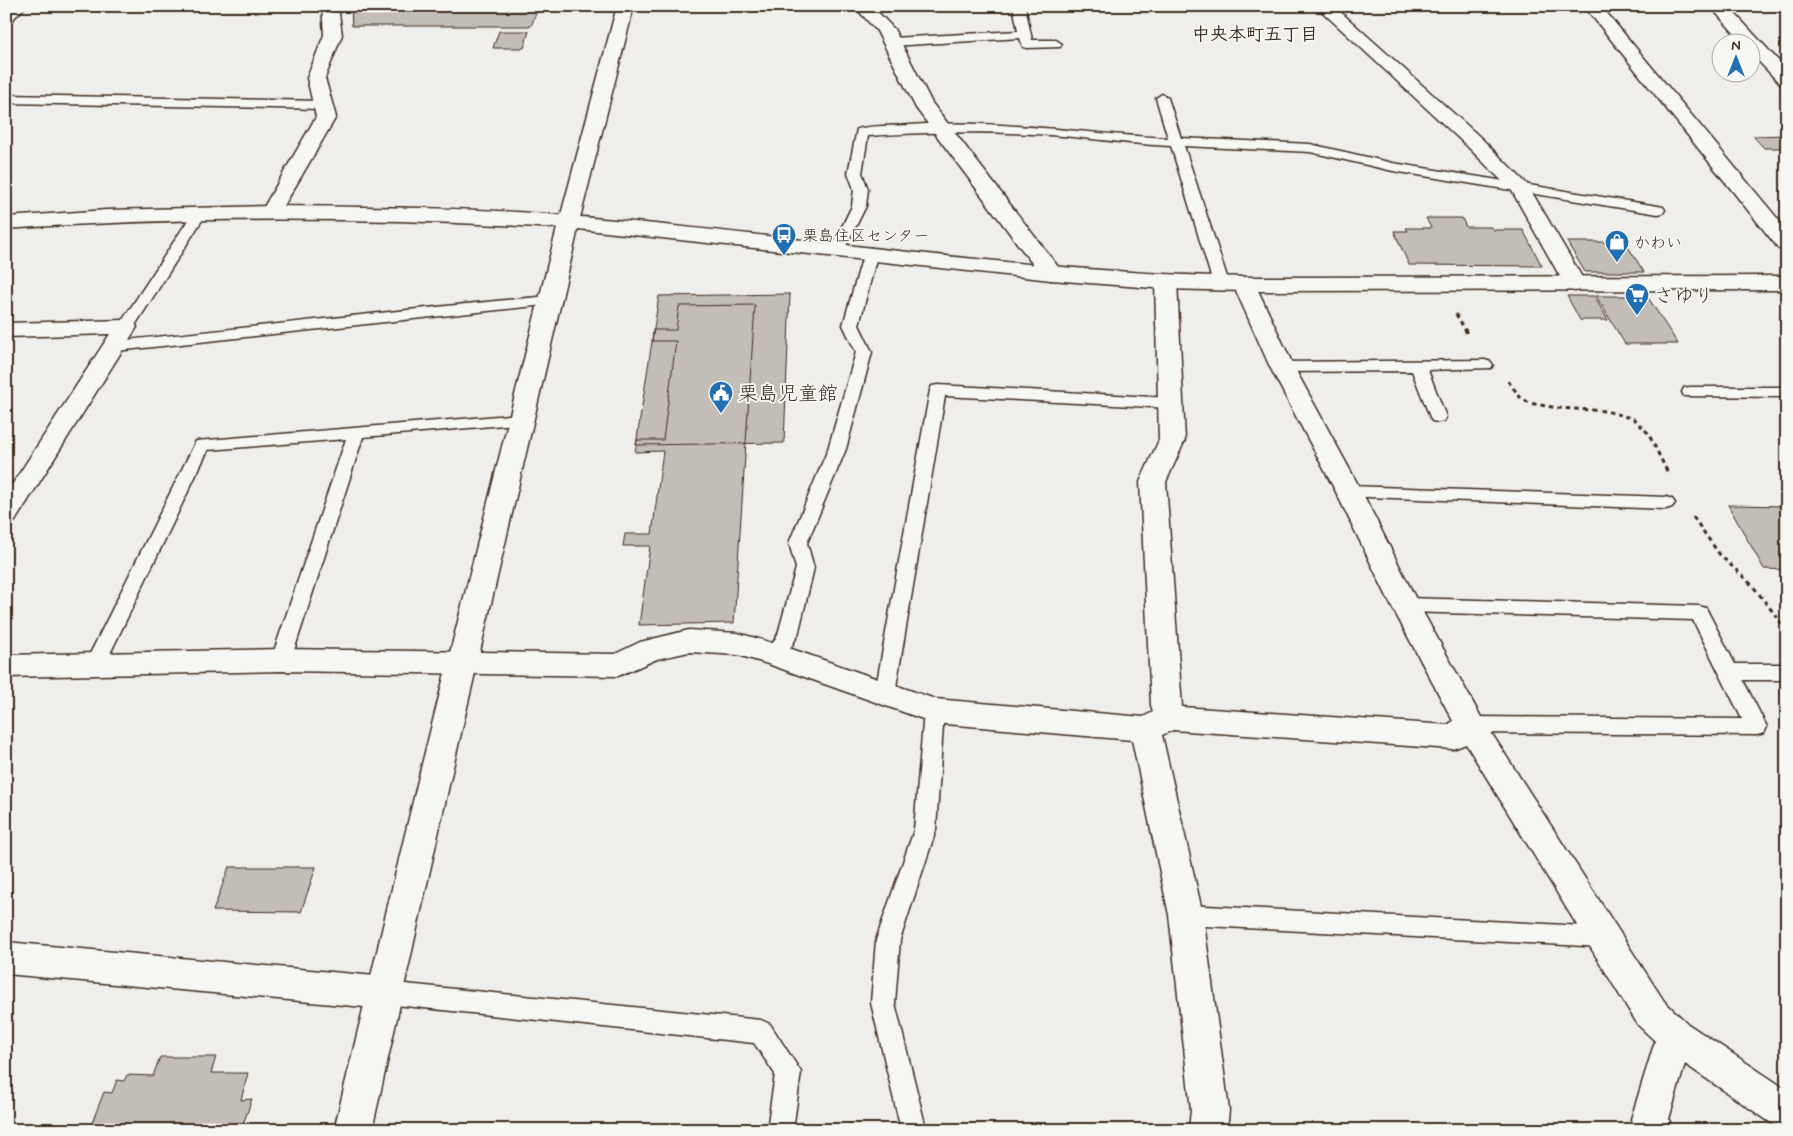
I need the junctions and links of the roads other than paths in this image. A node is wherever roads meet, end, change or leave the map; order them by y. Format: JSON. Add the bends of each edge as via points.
{"nodes":[{"id":1,"x":18,"y":6,"type":"edge"},
{"id":2,"x":330,"y":6,"type":"edge"},
{"id":3,"x":626,"y":6,"type":"edge"},
{"id":4,"x":1019,"y":6,"type":"edge"},
{"id":5,"x":1324,"y":6,"type":"edge"},
{"id":6,"x":1592,"y":6,"type":"edge"},
{"id":7,"x":1718,"y":6,"type":"edge"},
{"id":8,"x":869,"y":7,"type":"edge"},
{"id":9,"x":6,"y":16,"type":"edge"},
{"id":10,"x":1025,"y":34,"type":"junction"},
{"id":11,"x":892,"y":42,"type":"junction"},
{"id":12,"x":1056,"y":44,"type":"dead end"},
{"id":13,"x":1787,"y":81,"type":"edge"},
{"id":14,"x":1162,"y":98,"type":"dead end"},
{"id":15,"x":6,"y":99,"type":"edge"},
{"id":16,"x":322,"y":105,"type":"junction"},
{"id":17,"x":940,"y":127,"type":"junction"},
{"id":18,"x":1175,"y":141,"type":"junction"},
{"id":19,"x":1520,"y":188,"type":"junction"},
{"id":20,"x":1658,"y":210,"type":"dead end"},
{"id":21,"x":271,"y":212,"type":"junction"},
{"id":22,"x":200,"y":214,"type":"junction"},
{"id":23,"x":6,"y":222,"type":"edge"},
{"id":24,"x":569,"y":222,"type":"junction"},
{"id":25,"x":1787,"y":244,"type":"edge"},
{"id":26,"x":838,"y":249,"type":"junction"},
{"id":27,"x":871,"y":252,"type":"junction"},
{"id":28,"x":1051,"y":273,"type":"junction"},
{"id":29,"x":1166,"y":282,"type":"junction"},
{"id":30,"x":1787,"y":283,"type":"edge"},
{"id":31,"x":1233,"y":284,"type":"junction"},
{"id":32,"x":1575,"y":284,"type":"junction"},
{"id":33,"x":550,"y":301,"type":"junction"},
{"id":34,"x":6,"y":330,"type":"edge"},
{"id":35,"x":121,"y":336,"type":"junction"},
{"id":36,"x":1485,"y":365,"type":"dead end"},
{"id":37,"x":1282,"y":366,"type":"junction"},
{"id":38,"x":1419,"y":366,"type":"junction"},
{"id":39,"x":1690,"y":392,"type":"dead end"},
{"id":40,"x":1787,"y":392,"type":"edge"},
{"id":41,"x":1171,"y":403,"type":"junction"},
{"id":42,"x":1438,"y":417,"type":"dead end"},
{"id":43,"x":521,"y":419,"type":"junction"},
{"id":44,"x":356,"y":433,"type":"junction"},
{"id":45,"x":1349,"y":492,"type":"junction"},
{"id":46,"x":1666,"y":503,"type":"dead end"},
{"id":47,"x":6,"y":515,"type":"edge"},
{"id":48,"x":1405,"y":605,"type":"junction"},
{"id":49,"x":776,"y":655,"type":"junction"},
{"id":50,"x":281,"y":660,"type":"junction"},
{"id":51,"x":464,"y":662,"type":"junction"},
{"id":52,"x":95,"y":664,"type":"junction"},
{"id":53,"x":6,"y":666,"type":"edge"},
{"id":54,"x":1729,"y":672,"type":"junction"},
{"id":55,"x":1787,"y":672,"type":"edge"},
{"id":56,"x":885,"y":694,"type":"junction"},
{"id":57,"x":934,"y":711,"type":"junction"},
{"id":58,"x":1158,"y":724,"type":"junction"},
{"id":59,"x":1470,"y":725,"type":"junction"},
{"id":60,"x":1186,"y":915,"type":"junction"},
{"id":61,"x":1603,"y":937,"type":"junction"},
{"id":62,"x":6,"y":958,"type":"edge"},
{"id":63,"x":386,"y":993,"type":"junction"},
{"id":64,"x":1676,"y":1036,"type":"junction"},
{"id":65,"x":1787,"y":1112,"type":"edge"},
{"id":66,"x":912,"y":1124,"type":"dead end"},
{"id":67,"x":353,"y":1130,"type":"edge"},
{"id":68,"x":780,"y":1130,"type":"edge"},
{"id":69,"x":1208,"y":1130,"type":"edge"},
{"id":70,"x":1653,"y":1130,"type":"edge"}],
"edges":[{"from":1,"to":9,"type":"street"},
{"from":2,"to":16,"type":"street","via":[[333,35],[316,78]]},
{"from":3,"to":24,"type":"street"},
{"from":4,"to":10,"type":"lane"},
{"from":5,"to":19,"type":"street"},
{"from":6,"to":25,"type":"street"},
{"from":7,"to":13,"type":"street"},
{"from":8,"to":11,"type":"street"},
{"from":10,"to":11,"type":"lane"},
{"from":10,"to":12,"type":"lane","via":[[1026,44]]},
{"from":11,"to":17,"type":"street","via":[[923,104]]},
{"from":14,"to":18,"type":"lane"},
{"from":15,"to":16,"type":"lane"},
{"from":16,"to":21,"type":"street","via":[[326,117]]},
{"from":17,"to":18,"type":"lane","via":[[1035,130],[1129,140]]},
{"from":17,"to":26,"type":"lane","via":[[862,132],[855,173],[861,189],[859,206]]},
{"from":17,"to":28,"type":"street"},
{"from":18,"to":19,"type":"lane","via":[[1310,148]]},
{"from":18,"to":31,"type":"lane"},
{"from":19,"to":20,"type":"lane"},
{"from":19,"to":32,"type":"street"},
{"from":21,"to":22,"type":"street"},
{"from":21,"to":24,"type":"street","via":[[447,215]]},
{"from":22,"to":23,"type":"street"},
{"from":22,"to":35,"type":"lane"},
{"from":24,"to":26,"type":"street"},
{"from":24,"to":33,"type":"street"},
{"from":26,"to":27,"type":"street"},
{"from":27,"to":28,"type":"street"},
{"from":27,"to":49,"type":"lane","via":[[851,324],[864,352],[837,450],[798,543],[804,568],[788,636]]},
{"from":28,"to":29,"type":"street"},
{"from":29,"to":31,"type":"street"},
{"from":29,"to":41,"type":"street"},
{"from":30,"to":32,"type":"street"},
{"from":31,"to":32,"type":"street"},
{"from":31,"to":37,"type":"street"},
{"from":33,"to":35,"type":"lane","via":[[281,330]]},
{"from":33,"to":43,"type":"street"},
{"from":34,"to":35,"type":"street"},
{"from":35,"to":47,"type":"street"},
{"from":36,"to":38,"type":"lane"},
{"from":37,"to":38,"type":"lane"},
{"from":37,"to":45,"type":"street"},
{"from":38,"to":42,"type":"lane"},
{"from":39,"to":40,"type":"lane"},
{"from":41,"to":56,"type":"lane","via":[[938,390]]},
{"from":41,"to":58,"type":"street","via":[[1172,440],[1153,482],[1166,706]]},
{"from":43,"to":44,"type":"lane"},
{"from":43,"to":51,"type":"street"},
{"from":44,"to":50,"type":"lane"},
{"from":44,"to":52,"type":"lane","via":[[202,446]]},
{"from":45,"to":46,"type":"lane"},
{"from":45,"to":48,"type":"street"},
{"from":48,"to":54,"type":"lane","via":[[1699,612]]},
{"from":48,"to":59,"type":"street"},
{"from":49,"to":51,"type":"street","via":[[738,644],[689,641],[650,650],[618,664]]},
{"from":49,"to":56,"type":"street"},
{"from":50,"to":51,"type":"street"},
{"from":50,"to":52,"type":"street"},
{"from":51,"to":63,"type":"street"},
{"from":52,"to":53,"type":"street"},
{"from":54,"to":55,"type":"lane"},
{"from":54,"to":59,"type":"lane","via":[[1757,727]]},
{"from":56,"to":57,"type":"street"},
{"from":57,"to":58,"type":"street"},
{"from":57,"to":66,"type":"lane","via":[[925,830],[888,940],[883,1003]]},
{"from":58,"to":59,"type":"street","via":[[1453,737]]},
{"from":58,"to":60,"type":"street"},
{"from":59,"to":61,"type":"street"},
{"from":60,"to":61,"type":"lane"},
{"from":60,"to":69,"type":"street","via":[[1210,1110]]},
{"from":61,"to":64,"type":"street","via":[[1652,1013]]},
{"from":62,"to":63,"type":"street"},
{"from":63,"to":67,"type":"street"},
{"from":63,"to":68,"type":"lane","via":[[761,1032],[788,1072]]},
{"from":64,"to":65,"type":"street"},
{"from":64,"to":70,"type":"street","via":[[1650,1119]]}]}
